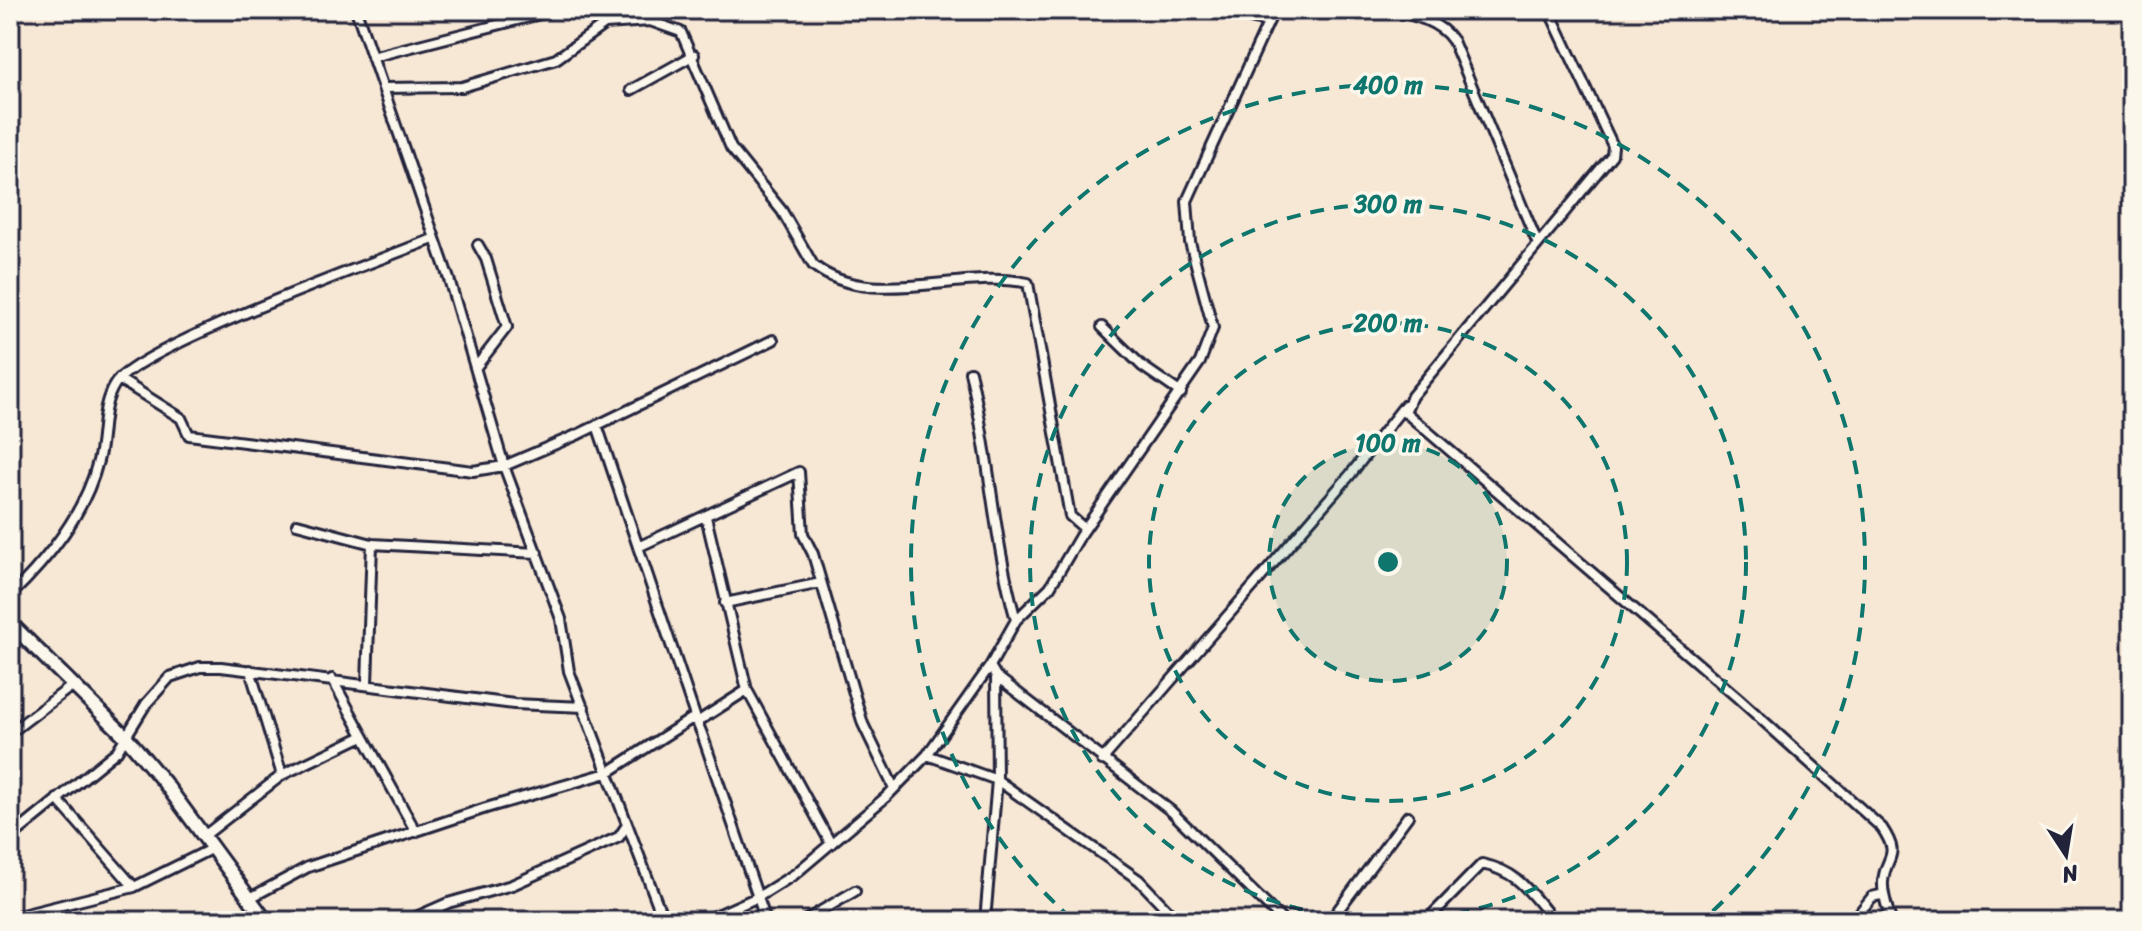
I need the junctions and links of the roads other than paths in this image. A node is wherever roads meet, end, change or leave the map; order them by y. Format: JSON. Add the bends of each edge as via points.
{"nodes":[{"id":1,"x":356,"y":10,"type":"edge"},
{"id":2,"x":556,"y":10,"type":"edge"},
{"id":3,"x":1249,"y":10,"type":"edge"},
{"id":4,"x":1265,"y":10,"type":"edge"},
{"id":5,"x":1274,"y":10,"type":"edge"},
{"id":6,"x":1390,"y":10,"type":"edge"},
{"id":7,"x":1549,"y":10,"type":"edge"},
{"id":8,"x":694,"y":55,"type":"junction"},
{"id":9,"x":372,"y":57,"type":"junction"},
{"id":10,"x":383,"y":88,"type":"junction"},
{"id":11,"x":631,"y":90,"type":"dead end"},
{"id":12,"x":433,"y":239,"type":"junction"},
{"id":13,"x":1537,"y":242,"type":"junction"},
{"id":14,"x":478,"y":245,"type":"dead end"},
{"id":15,"x":1102,"y":327,"type":"dead end"},
{"id":16,"x":773,"y":340,"type":"dead end"},
{"id":17,"x":476,"y":367,"type":"junction"},
{"id":18,"x":970,"y":372,"type":"dead end"},
{"id":19,"x":119,"y":379,"type":"junction"},
{"id":20,"x":1181,"y":393,"type":"junction"},
{"id":21,"x":1406,"y":403,"type":"junction"},
{"id":22,"x":597,"y":425,"type":"junction"},
{"id":23,"x":504,"y":466,"type":"junction"},
{"id":24,"x":706,"y":517,"type":"junction"},
{"id":25,"x":297,"y":524,"type":"dead end"},
{"id":26,"x":1085,"y":529,"type":"junction"},
{"id":27,"x":372,"y":544,"type":"junction"},
{"id":28,"x":638,"y":547,"type":"junction"},
{"id":29,"x":537,"y":553,"type":"junction"},
{"id":30,"x":821,"y":583,"type":"junction"},
{"id":31,"x":10,"y":596,"type":"edge"},
{"id":32,"x":725,"y":603,"type":"junction"},
{"id":33,"x":1016,"y":620,"type":"junction"},
{"id":34,"x":10,"y":623,"type":"edge"},
{"id":35,"x":990,"y":666,"type":"junction"},
{"id":36,"x":250,"y":670,"type":"junction"},
{"id":37,"x":996,"y":676,"type":"junction"},
{"id":38,"x":332,"y":679,"type":"junction"},
{"id":39,"x":367,"y":683,"type":"junction"},
{"id":40,"x":73,"y":685,"type":"junction"},
{"id":41,"x":747,"y":690,"type":"junction"},
{"id":42,"x":584,"y":707,"type":"junction"},
{"id":43,"x":697,"y":722,"type":"junction"},
{"id":44,"x":10,"y":733,"type":"edge"},
{"id":45,"x":363,"y":736,"type":"junction"},
{"id":46,"x":127,"y":738,"type":"junction"},
{"id":47,"x":927,"y":755,"type":"junction"},
{"id":48,"x":1102,"y":760,"type":"junction"},
{"id":49,"x":607,"y":773,"type":"junction"},
{"id":50,"x":282,"y":775,"type":"junction"},
{"id":51,"x":997,"y":780,"type":"junction"},
{"id":52,"x":894,"y":788,"type":"junction"},
{"id":53,"x":57,"y":799,"type":"junction"},
{"id":54,"x":1408,"y":816,"type":"dead end"},
{"id":55,"x":627,"y":825,"type":"junction"},
{"id":56,"x":416,"y":832,"type":"junction"},
{"id":57,"x":204,"y":836,"type":"junction"},
{"id":58,"x":619,"y":837,"type":"junction"},
{"id":59,"x":10,"y":838,"type":"edge"},
{"id":60,"x":633,"y":840,"type":"junction"},
{"id":61,"x":831,"y":844,"type":"junction"},
{"id":62,"x":213,"y":848,"type":"junction"},
{"id":63,"x":134,"y":887,"type":"junction"},
{"id":64,"x":855,"y":891,"type":"dead end"},
{"id":65,"x":1884,"y":894,"type":"junction"},
{"id":66,"x":758,"y":897,"type":"junction"},
{"id":67,"x":250,"y":898,"type":"junction"},
{"id":68,"x":437,"y":908,"type":"junction"},
{"id":69,"x":10,"y":918,"type":"edge"},
{"id":70,"x":266,"y":921,"type":"edge"},
{"id":71,"x":407,"y":921,"type":"edge"},
{"id":72,"x":443,"y":921,"type":"edge"},
{"id":73,"x":664,"y":921,"type":"edge"},
{"id":74,"x":704,"y":921,"type":"edge"},
{"id":75,"x":766,"y":921,"type":"edge"},
{"id":76,"x":804,"y":921,"type":"edge"},
{"id":77,"x":985,"y":921,"type":"edge"},
{"id":78,"x":1178,"y":921,"type":"edge"},
{"id":79,"x":1283,"y":921,"type":"edge"},
{"id":80,"x":1330,"y":921,"type":"edge"},
{"id":81,"x":1426,"y":921,"type":"edge"},
{"id":82,"x":1554,"y":921,"type":"edge"},
{"id":83,"x":1853,"y":921,"type":"edge"},
{"id":84,"x":1891,"y":921,"type":"edge"}],
"edges":[{"from":1,"to":9,"type":"street"},
{"from":2,"to":9,"type":"street"},
{"from":3,"to":4,"type":"street","via":[[1247,17],[1262,21]]},
{"from":5,"to":20,"type":"street","via":[[1187,201],[1190,242],[1213,328]]},
{"from":6,"to":13,"type":"street","via":[[1420,17],[1448,33]]},
{"from":7,"to":13,"type":"street","via":[[1613,149]]},
{"from":8,"to":10,"type":"street","via":[[681,32],[670,25],[605,24],[556,59],[462,87]]},
{"from":8,"to":11,"type":"street"},
{"from":8,"to":26,"type":"street","via":[[731,148],[770,194],[823,273],[855,285],[1028,283],[1070,516]]},
{"from":9,"to":10,"type":"street"},
{"from":10,"to":12,"type":"street"},
{"from":12,"to":17,"type":"street"},
{"from":12,"to":19,"type":"street","via":[[206,331]]},
{"from":13,"to":21,"type":"street"},
{"from":14,"to":17,"type":"street","via":[[507,327]]},
{"from":15,"to":20,"type":"street","via":[[1142,366]]},
{"from":16,"to":22,"type":"street"},
{"from":17,"to":23,"type":"street"},
{"from":18,"to":33,"type":"street","via":[[994,491],[994,528]]},
{"from":19,"to":23,"type":"street","via":[[181,418],[186,433],[194,437],[473,471]]},
{"from":19,"to":31,"type":"street","via":[[105,410],[89,486],[62,538]]},
{"from":20,"to":26,"type":"street"},
{"from":21,"to":48,"type":"street"},
{"from":21,"to":65,"type":"street","via":[[1405,412],[1412,419],[1882,828],[1893,845],[1882,880]]},
{"from":22,"to":23,"type":"street"},
{"from":22,"to":28,"type":"street"},
{"from":23,"to":29,"type":"street"},
{"from":24,"to":28,"type":"street"},
{"from":24,"to":30,"type":"street","via":[[799,472],[803,534]]},
{"from":24,"to":32,"type":"street"},
{"from":25,"to":27,"type":"street"},
{"from":26,"to":33,"type":"street","via":[[1050,587]]},
{"from":27,"to":29,"type":"street"},
{"from":27,"to":39,"type":"street"},
{"from":28,"to":43,"type":"street"},
{"from":29,"to":42,"type":"street"},
{"from":30,"to":32,"type":"street"},
{"from":30,"to":52,"type":"street","via":[[863,724]]},
{"from":32,"to":41,"type":"street"},
{"from":33,"to":35,"type":"street"},
{"from":34,"to":40,"type":"street"},
{"from":35,"to":37,"type":"street"},
{"from":35,"to":47,"type":"street"},
{"from":36,"to":38,"type":"street"},
{"from":36,"to":46,"type":"street","via":[[200,667],[170,677],[146,704]]},
{"from":36,"to":50,"type":"street"},
{"from":37,"to":48,"type":"street"},
{"from":37,"to":51,"type":"street"},
{"from":38,"to":39,"type":"street"},
{"from":38,"to":45,"type":"street"},
{"from":39,"to":42,"type":"street","via":[[514,704]]},
{"from":40,"to":44,"type":"street"},
{"from":40,"to":46,"type":"street"},
{"from":41,"to":43,"type":"street"},
{"from":41,"to":61,"type":"street"},
{"from":42,"to":49,"type":"street"},
{"from":43,"to":49,"type":"street","via":[[685,720]]},
{"from":43,"to":66,"type":"street"},
{"from":45,"to":50,"type":"street"},
{"from":45,"to":56,"type":"street"},
{"from":46,"to":53,"type":"street"},
{"from":46,"to":57,"type":"street"},
{"from":47,"to":51,"type":"street"},
{"from":47,"to":52,"type":"street"},
{"from":48,"to":79,"type":"street","via":[[1171,811]]},
{"from":49,"to":55,"type":"street"},
{"from":49,"to":56,"type":"street"},
{"from":50,"to":57,"type":"street"},
{"from":51,"to":77,"type":"street"},
{"from":51,"to":78,"type":"street","via":[[1139,880]]},
{"from":52,"to":61,"type":"street"},
{"from":53,"to":59,"type":"street"},
{"from":53,"to":63,"type":"street"},
{"from":54,"to":80,"type":"street"},
{"from":55,"to":58,"type":"street"},
{"from":55,"to":60,"type":"street"},
{"from":56,"to":67,"type":"street","via":[[308,867]]},
{"from":57,"to":62,"type":"street"},
{"from":58,"to":60,"type":"street"},
{"from":58,"to":68,"type":"street","via":[[512,885]]},
{"from":60,"to":73,"type":"street"},
{"from":61,"to":66,"type":"street"},
{"from":62,"to":63,"type":"street"},
{"from":62,"to":67,"type":"street"},
{"from":63,"to":69,"type":"street"},
{"from":64,"to":76,"type":"street"},
{"from":65,"to":83,"type":"street","via":[[1872,897]]},
{"from":65,"to":84,"type":"street"},
{"from":66,"to":74,"type":"street"},
{"from":66,"to":75,"type":"street"},
{"from":67,"to":70,"type":"street"},
{"from":68,"to":71,"type":"street"},
{"from":68,"to":72,"type":"street"},
{"from":81,"to":82,"type":"street","via":[[1482,864],[1504,868]]}]}
